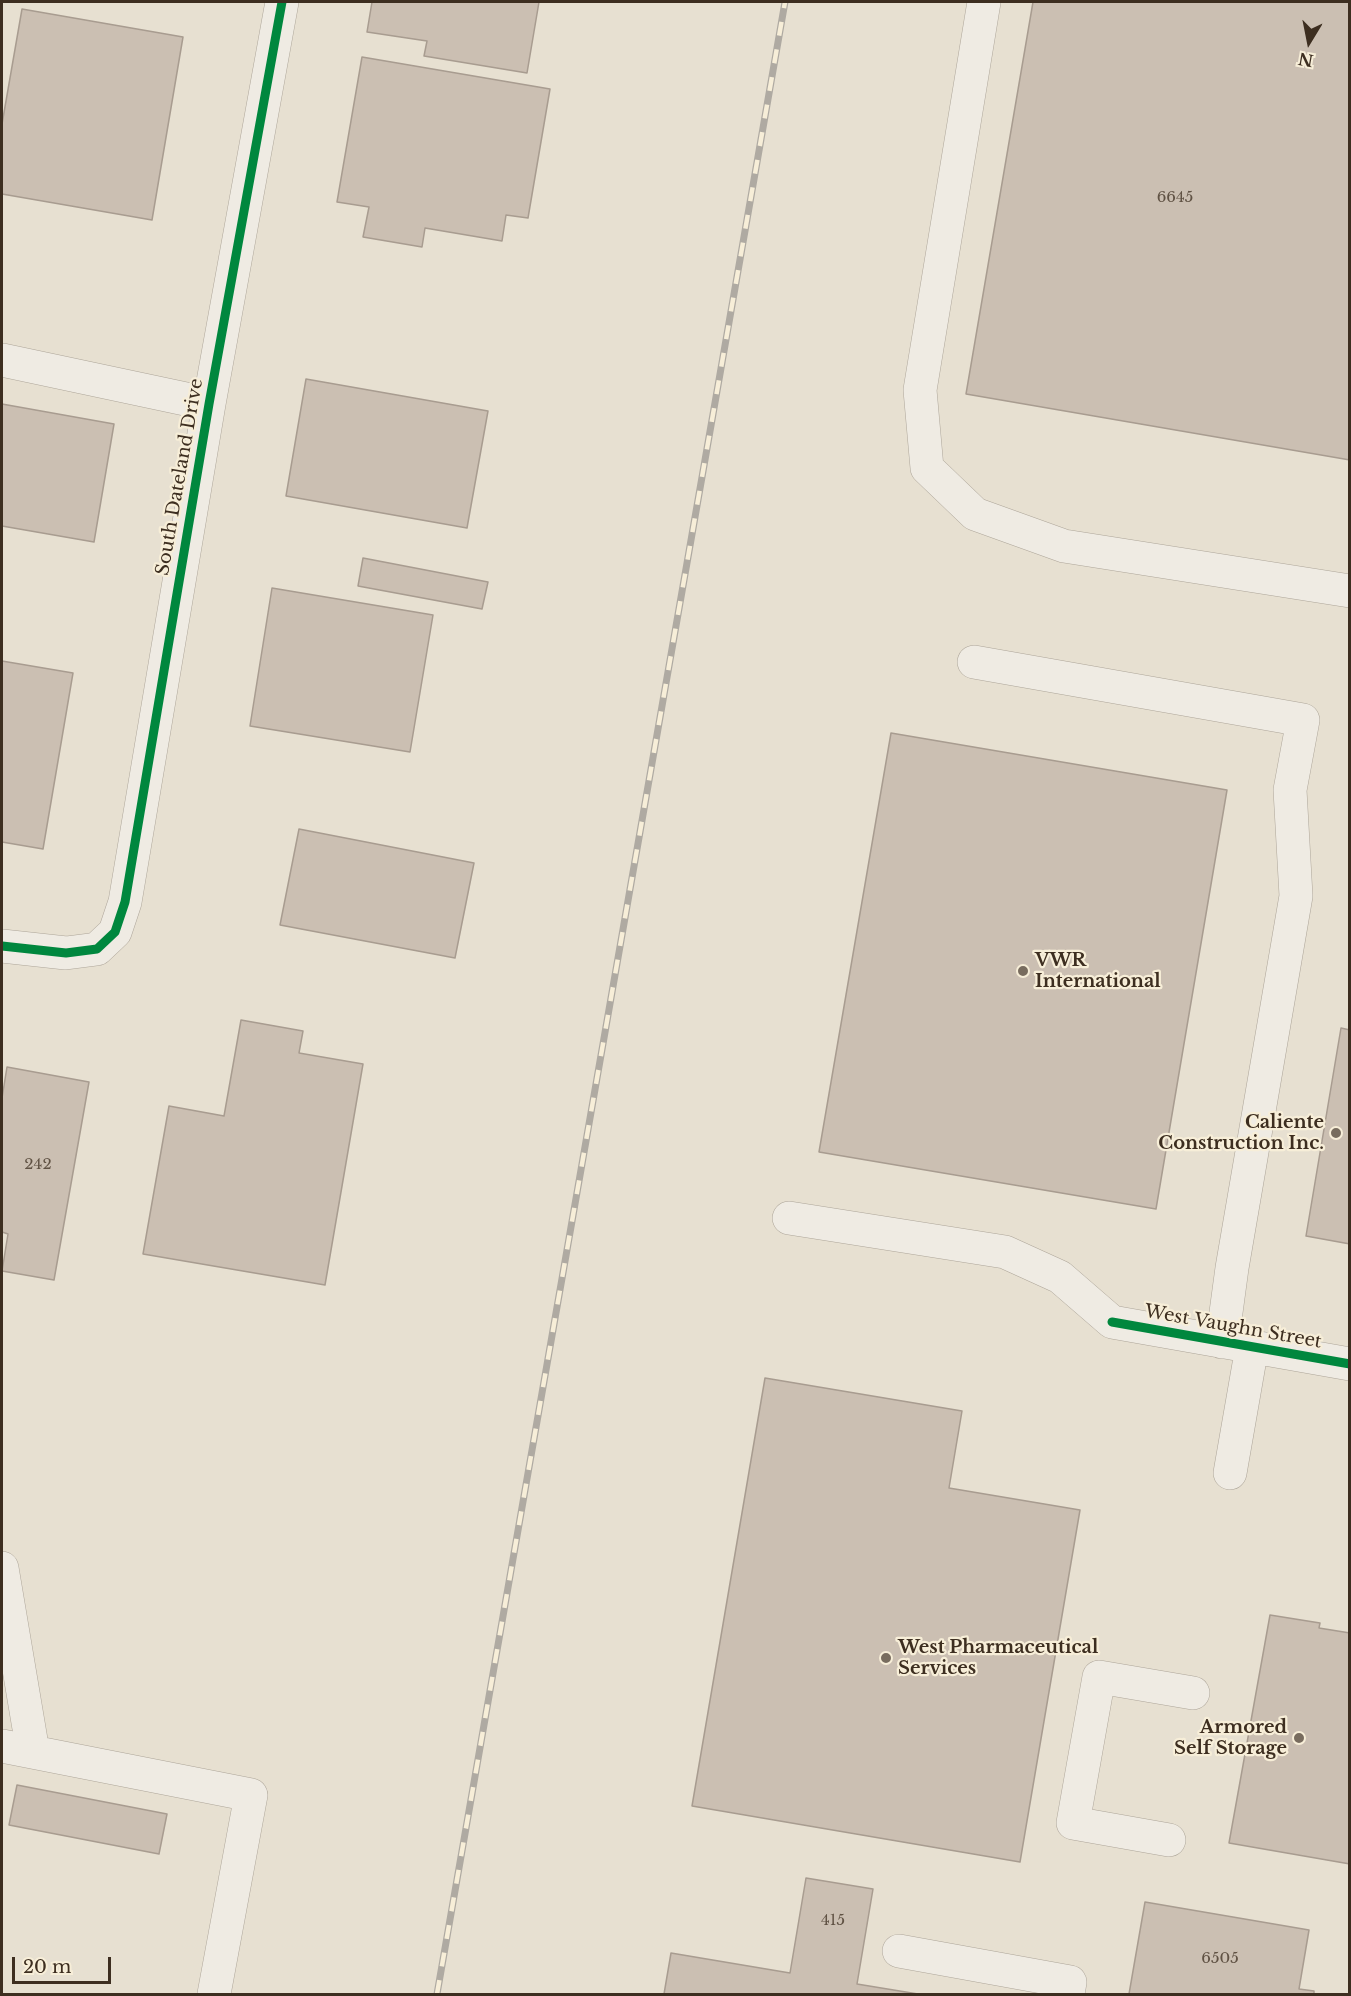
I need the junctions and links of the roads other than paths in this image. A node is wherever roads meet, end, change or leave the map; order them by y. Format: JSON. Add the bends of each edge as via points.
{"nodes":[{"id":1,"x":282,"y":2,"type":"edge"},
{"id":2,"x":984,"y":2,"type":"edge"},
{"id":3,"x":2,"y":360,"type":"edge"},
{"id":4,"x":209,"y":404,"type":"junction"},
{"id":5,"x":1350,"y":591,"type":"edge"},
{"id":6,"x":974,"y":662,"type":"dead end"},
{"id":7,"x":2,"y":946,"type":"edge"},
{"id":8,"x":789,"y":1218,"type":"dead end"},
{"id":9,"x":1237,"y":1345,"type":"junction"},
{"id":10,"x":1350,"y":1364,"type":"edge"},
{"id":11,"x":1230,"y":1473,"type":"dead end"},
{"id":12,"x":2,"y":1568,"type":"edge"},
{"id":13,"x":1193,"y":1693,"type":"dead end"},
{"id":14,"x":2,"y":1746,"type":"edge"},
{"id":15,"x":33,"y":1752,"type":"junction"},
{"id":16,"x":1169,"y":1840,"type":"dead end"},
{"id":17,"x":899,"y":1951,"type":"dead end"},
{"id":18,"x":214,"y":1995,"type":"edge"},
{"id":19,"x":1068,"y":1995,"type":"edge"}],
"edges":[{"from":1,"to":4,"type":"street","name":"South Dateland Drive"},
{"from":2,"to":5,"type":"street","via":[[920,390],[927,468],[975,514],[1064,546]]},
{"from":3,"to":4,"type":"street"},
{"from":4,"to":7,"type":"street","name":"South Dateland Drive","via":[[125,902],[115,932],[97,949],[66,953]]},
{"from":6,"to":9,"type":"street","via":[[1303,720],[1290,790],[1296,896],[1232,1268]]},
{"from":8,"to":9,"type":"street","name":"West Vaughn Street","via":[[1005,1252],[1060,1277],[1112,1322]]},
{"from":9,"to":10,"type":"street","name":"West Vaughn Street"},
{"from":9,"to":11,"type":"street"},
{"from":12,"to":15,"type":"street"},
{"from":13,"to":16,"type":"street","via":[[1099,1677],[1073,1823]]},
{"from":14,"to":15,"type":"street"},
{"from":15,"to":18,"type":"street","via":[[251,1796]]},
{"from":17,"to":19,"type":"street","via":[[1070,1982]]}]}
